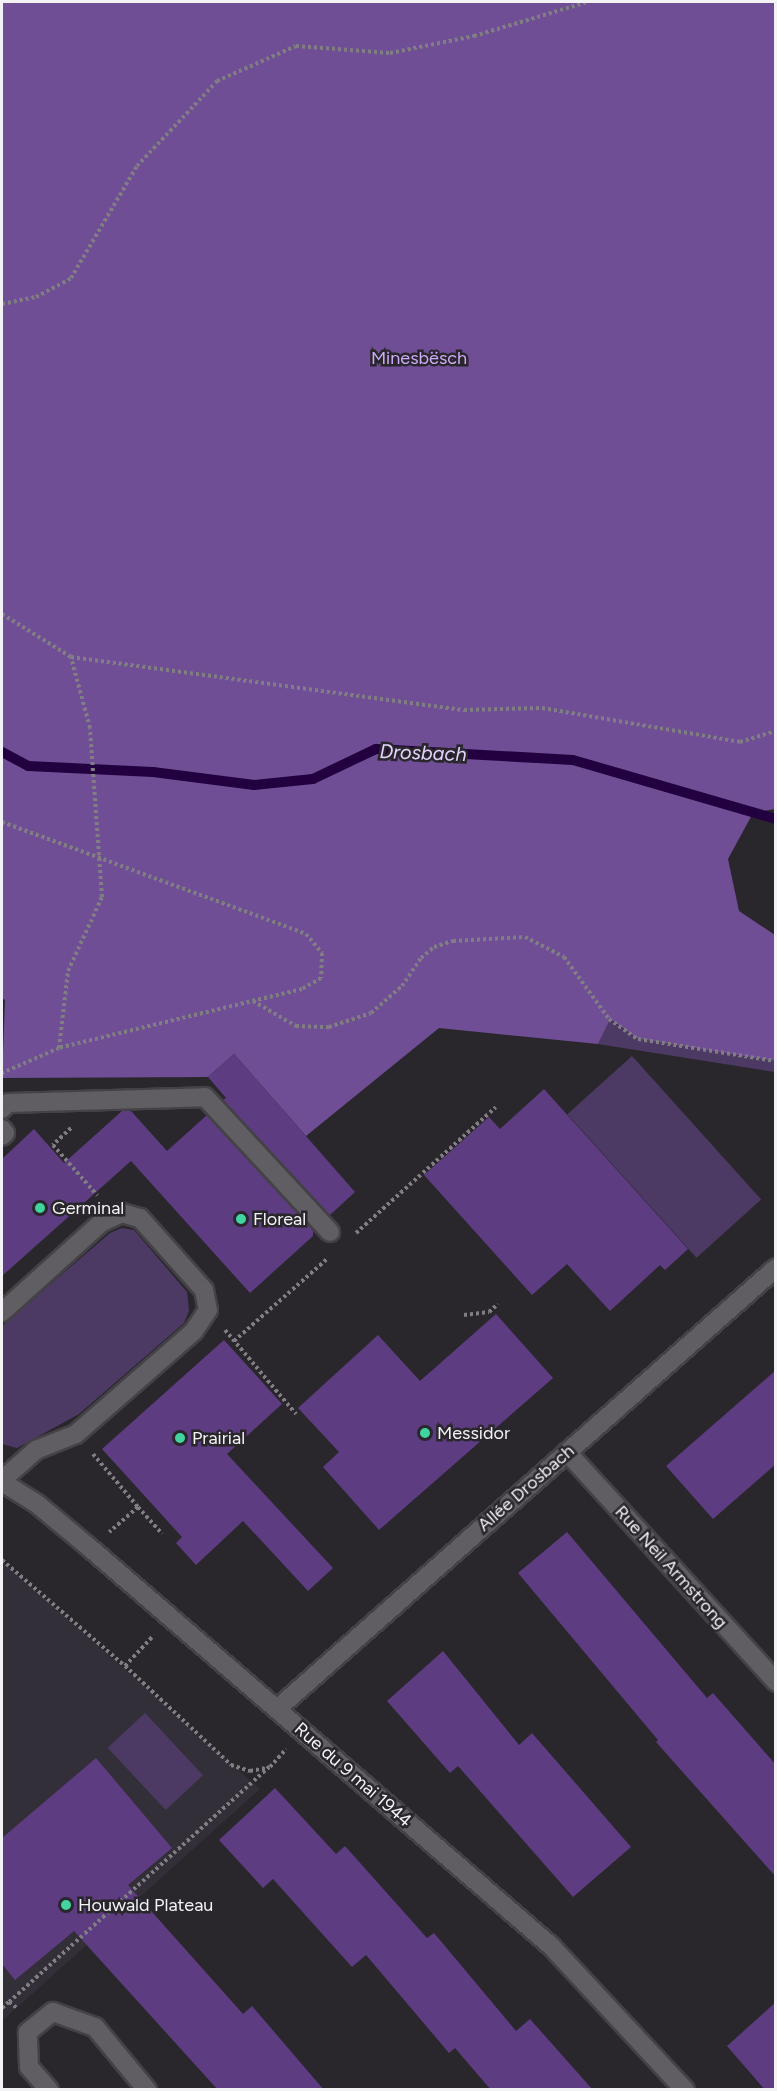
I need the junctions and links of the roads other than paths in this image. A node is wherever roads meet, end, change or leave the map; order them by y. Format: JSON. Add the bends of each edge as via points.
{"nodes":[{"id":1,"x":4,"y":1103,"type":"edge"},
{"id":2,"x":2,"y":1129,"type":"edge"},
{"id":3,"x":2,"y":1136,"type":"edge"},
{"id":4,"x":330,"y":1232,"type":"dead end"},
{"id":5,"x":776,"y":1268,"type":"edge"},
{"id":6,"x":2,"y":1312,"type":"edge"},
{"id":7,"x":567,"y":1452,"type":"junction"},
{"id":8,"x":2,"y":1481,"type":"edge"},
{"id":9,"x":776,"y":1682,"type":"edge"},
{"id":10,"x":276,"y":1709,"type":"junction"},
{"id":11,"x":49,"y":2090,"type":"edge"},
{"id":12,"x":147,"y":2090,"type":"edge"},
{"id":13,"x":685,"y":2090,"type":"edge"}],
"edges":[{"from":1,"to":4,"type":"street","via":[[205,1097]]},
{"from":2,"to":3,"type":"street"},
{"from":5,"to":7,"type":"street","name":"Allée Drosbach"},
{"from":6,"to":8,"type":"street","via":[[102,1222],[122,1213],[141,1218],[204,1290],[208,1310],[194,1331],[76,1434],[36,1450]]},
{"from":7,"to":9,"type":"street","name":"Rue Neil Armstrong"},
{"from":7,"to":10,"type":"street","name":"Allée Drosbach"},
{"from":8,"to":10,"type":"street","name":"Rue du 9 mai 1944","via":[[36,1503]]},
{"from":10,"to":13,"type":"street","name":"Rue du 9 mai 1944","via":[[551,1946]]},
{"from":11,"to":12,"type":"street","via":[[29,2067],[28,2032],[53,2012],[95,2027]]}]}
